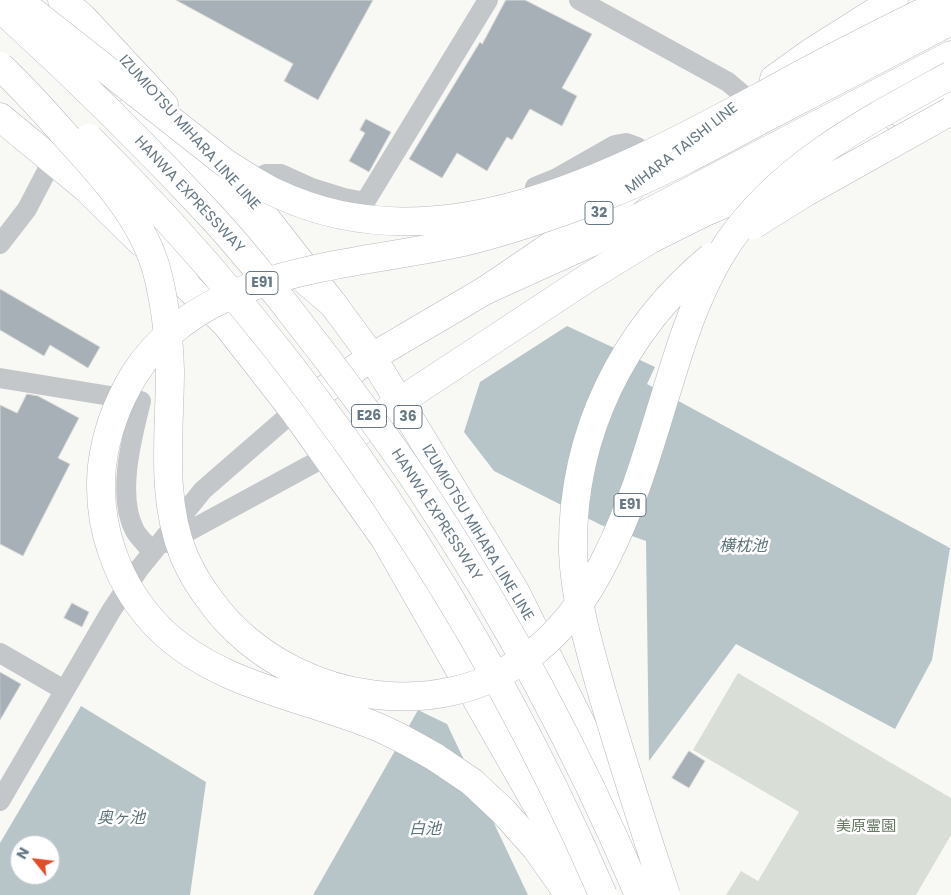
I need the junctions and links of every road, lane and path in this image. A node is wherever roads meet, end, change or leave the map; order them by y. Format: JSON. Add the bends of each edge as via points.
{"nodes":[{"id":1,"x":9,"y":0,"type":"edge"},
{"id":2,"x":18,"y":0,"type":"edge"},
{"id":3,"x":62,"y":0,"type":"edge"},
{"id":4,"x":488,"y":0,"type":"edge"},
{"id":5,"x":579,"y":0,"type":"edge"},
{"id":6,"x":894,"y":0,"type":"edge"},
{"id":7,"x":948,"y":0,"type":"edge"},
{"id":8,"x":0,"y":8,"type":"edge"},
{"id":9,"x":951,"y":21,"type":"edge"},
{"id":10,"x":0,"y":52,"type":"edge"},
{"id":11,"x":951,"y":55,"type":"edge"},
{"id":12,"x":0,"y":66,"type":"edge"},
{"id":13,"x":951,"y":75,"type":"edge"},
{"id":14,"x":0,"y":78,"type":"edge"},
{"id":15,"x":951,"y":93,"type":"edge"},
{"id":16,"x":748,"y":99,"type":"junction"},
{"id":17,"x":951,"y":111,"type":"edge"},
{"id":18,"x":951,"y":115,"type":"edge"},
{"id":19,"x":0,"y":117,"type":"edge"},
{"id":20,"x":52,"y":161,"type":"junction"},
{"id":21,"x":655,"y":170,"type":"junction"},
{"id":22,"x":240,"y":186,"type":"junction"},
{"id":23,"x":365,"y":202,"type":"junction"},
{"id":24,"x":707,"y":211,"type":"junction"},
{"id":25,"x":0,"y":244,"type":"edge"},
{"id":26,"x":188,"y":287,"type":"junction"},
{"id":27,"x":486,"y":290,"type":"junction"},
{"id":28,"x":333,"y":304,"type":"junction"},
{"id":29,"x":372,"y":357,"type":"junction"},
{"id":30,"x":0,"y":378,"type":"edge"},
{"id":31,"x":399,"y":402,"type":"junction"},
{"id":32,"x":294,"y":411,"type":"junction"},
{"id":33,"x":326,"y":456,"type":"junction"},
{"id":34,"x":152,"y":552,"type":"junction"},
{"id":35,"x":0,"y":653,"type":"edge"},
{"id":36,"x":64,"y":690,"type":"junction"},
{"id":37,"x":0,"y":802,"type":"edge"},
{"id":38,"x":569,"y":895,"type":"edge"},
{"id":39,"x":576,"y":895,"type":"edge"},
{"id":40,"x":604,"y":895,"type":"edge"},
{"id":41,"x":639,"y":895,"type":"edge"},
{"id":42,"x":666,"y":895,"type":"edge"}],
"edges":[{"from":1,"to":28,"type":"main road","via":[[273,253]]},
{"from":2,"to":7,"type":"main road","bridge":true,"via":[[250,179],[279,194],[331,212],[401,221],[496,212],[563,190],[652,154]]},
{"from":3,"to":22,"type":"main road","name":"IZUMIOTSU MIHARA LINE LINE","number":"36","via":[[84,18]]},
{"from":4,"to":23,"type":"street"},
{"from":5,"to":16,"type":"street","via":[[728,82]]},
{"from":6,"to":16,"type":"main road","name":"MIHARA TAISHI LINE","number":"32","via":[[810,53]]},
{"from":8,"to":41,"type":"main road","name":"HANWA EXPRESSWAY","number":"E26","bridge":true,"via":[[138,139],[214,220],[292,313],[425,494],[488,595],[582,770]]},
{"from":9,"to":38,"type":"main road","number":"E91","bridge":true,"via":[[717,144],[610,194],[508,230],[430,249],[288,276],[226,297],[183,323],[161,342],[142,363],[113,416],[104,448],[101,513],[109,546],[122,576],[159,628],[211,666],[247,682],[367,722],[435,757],[472,782],[503,812],[536,848]]},
{"from":10,"to":40,"type":"main road","number":"E26","bridge":true,"via":[[110,158],[192,245],[271,339],[334,422],[402,520],[459,611],[510,701]]},
{"from":11,"to":27,"type":"main road","via":[[592,242]]},
{"from":12,"to":13,"type":"main road","number":"E91","bridge":true,"via":[[39,105],[110,188],[144,238],[155,263],[169,346],[170,494],[175,527],[198,583],[233,627],[268,655],[298,673],[351,691],[408,697],[444,693],[487,680],[537,650],[571,616],[600,572],[626,516],[688,326],[713,268],[727,245],[756,207],[789,175],[837,140]]},
{"from":14,"to":26,"type":"main road","via":[[92,155],[126,192],[156,232]]},
{"from":15,"to":24,"type":"main road","via":[[808,153]]},
{"from":16,"to":21,"type":"main road","name":"MIHARA TAISHI LINE","number":"32"},
{"from":17,"to":42,"type":"main road","bridge":true,"via":[[806,192],[748,229],[709,259],[652,316],[629,348],[596,414],[578,484],[573,554],[577,584],[584,626],[604,700]]},
{"from":18,"to":24,"type":"main road","via":[[886,136]]},
{"from":19,"to":20,"type":"main road"},
{"from":20,"to":25,"type":"street","via":[[27,209]]},
{"from":20,"to":26,"type":"main road","via":[[86,188]]},
{"from":21,"to":23,"type":"street","via":[[637,147],[626,143],[614,145],[557,178],[519,194],[481,204],[426,209],[393,208]]},
{"from":21,"to":27,"type":"main road","name":"MIHARA TAISHI LINE","number":"32","via":[[602,211]]},
{"from":22,"to":23,"type":"street","via":[[266,174],[281,174],[312,188]]},
{"from":22,"to":28,"type":"main road","name":"IZUMIOTSU MIHARA LINE LINE","number":"36"},
{"from":24,"to":31,"type":"main road","via":[[651,239],[589,277]]},
{"from":26,"to":32,"type":"main road","via":[[226,324]]},
{"from":27,"to":29,"type":"main road","name":"MIHARA TAISHI LINE","number":"32"},
{"from":28,"to":29,"type":"main road","name":"IZUMIOTSU MIHARA LINE LINE","number":"36"},
{"from":29,"to":31,"type":"main road","name":"IZUMIOTSU MIHARA LINE LINE","number":"36"},
{"from":29,"to":32,"type":"main road","name":"MIHARA TAISHI LINE","number":"32"},
{"from":30,"to":34,"type":"street","via":[[141,401],[130,444],[127,506],[135,531]]},
{"from":31,"to":33,"type":"main road"},
{"from":31,"to":42,"type":"main road","name":"IZUMIOTSU MIHARA LINE LINE","number":"36","via":[[515,592]]},
{"from":32,"to":33,"type":"main road"},
{"from":32,"to":34,"type":"street","via":[[203,490]]},
{"from":33,"to":34,"type":"street"},
{"from":33,"to":39,"type":"main road","via":[[385,539],[450,650],[557,840]]},
{"from":34,"to":36,"type":"street","via":[[111,611]]},
{"from":35,"to":36,"type":"street"},
{"from":36,"to":37,"type":"street"}]}
